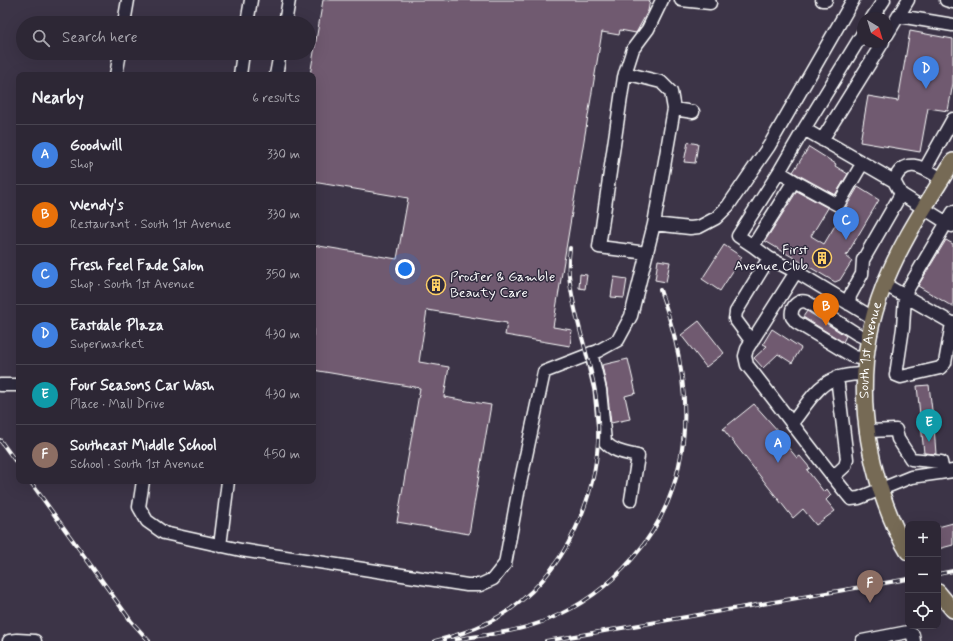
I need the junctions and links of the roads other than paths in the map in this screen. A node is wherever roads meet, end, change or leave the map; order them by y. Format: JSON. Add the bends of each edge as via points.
{"nodes":[{"id":1,"x":128,"y":0,"type":"edge"},
{"id":2,"x":251,"y":0,"type":"edge"},
{"id":3,"x":289,"y":0,"type":"edge"},
{"id":4,"x":662,"y":0,"type":"edge"},
{"id":5,"x":681,"y":0,"type":"edge"},
{"id":6,"x":822,"y":0,"type":"edge"},
{"id":7,"x":826,"y":0,"type":"edge"},
{"id":8,"x":853,"y":0,"type":"edge"},
{"id":9,"x":884,"y":0,"type":"edge"},
{"id":10,"x":908,"y":0,"type":"edge"},
{"id":11,"x":946,"y":0,"type":"edge"},
{"id":12,"x":953,"y":2,"type":"edge"},
{"id":13,"x":710,"y":3,"type":"dead end"},
{"id":14,"x":876,"y":12,"type":"edge"},
{"id":15,"x":125,"y":16,"type":"edge"},
{"id":16,"x":249,"y":16,"type":"edge"},
{"id":17,"x":286,"y":16,"type":"edge"},
{"id":18,"x":899,"y":16,"type":"junction"},
{"id":19,"x":953,"y":25,"type":"edge"},
{"id":20,"x":893,"y":26,"type":"edge"},
{"id":21,"x":857,"y":43,"type":"edge"},
{"id":22,"x":879,"y":48,"type":"edge"},
{"id":23,"x":119,"y":60,"type":"edge"},
{"id":24,"x":242,"y":60,"type":"edge"},
{"id":25,"x":279,"y":60,"type":"edge"},
{"id":26,"x":117,"y":72,"type":"edge"},
{"id":27,"x":240,"y":72,"type":"edge"},
{"id":28,"x":277,"y":72,"type":"edge"},
{"id":29,"x":625,"y":73,"type":"junction"},
{"id":30,"x":674,"y":109,"type":"junction"},
{"id":31,"x":693,"y":112,"type":"dead end"},
{"id":32,"x":953,"y":119,"type":"edge"},
{"id":33,"x":804,"y":129,"type":"junction"},
{"id":34,"x":822,"y":140,"type":"junction"},
{"id":35,"x":953,"y":161,"type":"edge"},
{"id":36,"x":862,"y":164,"type":"junction"},
{"id":37,"x":925,"y":169,"type":"junction"},
{"id":38,"x":779,"y":172,"type":"junction"},
{"id":39,"x":942,"y":180,"type":"junction"},
{"id":40,"x":794,"y":181,"type":"junction"},
{"id":41,"x":894,"y":181,"type":"junction"},
{"id":42,"x":901,"y":194,"type":"junction"},
{"id":43,"x":924,"y":209,"type":"junction"},
{"id":44,"x":951,"y":220,"type":"edge"},
{"id":45,"x":654,"y":224,"type":"junction"},
{"id":46,"x":753,"y":246,"type":"junction"},
{"id":47,"x":647,"y":253,"type":"junction"},
{"id":48,"x":769,"y":258,"type":"junction"},
{"id":49,"x":796,"y":272,"type":"junction"},
{"id":50,"x":884,"y":284,"type":"junction"},
{"id":51,"x":905,"y":296,"type":"junction"},
{"id":52,"x":850,"y":304,"type":"junction"},
{"id":53,"x":874,"y":318,"type":"junction"},
{"id":54,"x":952,"y":324,"type":"edge"},
{"id":55,"x":868,"y":339,"type":"junction"},
{"id":56,"x":752,"y":342,"type":"junction"},
{"id":57,"x":591,"y":353,"type":"junction"},
{"id":58,"x":865,"y":359,"type":"junction"},
{"id":59,"x":864,"y":374,"type":"junction"},
{"id":60,"x":837,"y":377,"type":"junction"},
{"id":61,"x":0,"y":385,"type":"edge"},
{"id":62,"x":16,"y":385,"type":"edge"},
{"id":63,"x":793,"y":422,"type":"junction"},
{"id":64,"x":866,"y":432,"type":"junction"},
{"id":65,"x":948,"y":472,"type":"edge"},
{"id":66,"x":834,"y":477,"type":"junction"},
{"id":67,"x":143,"y":484,"type":"edge"},
{"id":68,"x":228,"y":484,"type":"edge"},
{"id":69,"x":880,"y":488,"type":"junction"},
{"id":70,"x":631,"y":500,"type":"dead end"},
{"id":71,"x":220,"y":546,"type":"junction"},
{"id":72,"x":905,"y":546,"type":"edge"},
{"id":73,"x":939,"y":593,"type":"edge"},
{"id":74,"x":953,"y":610,"type":"edge"},
{"id":75,"x":9,"y":641,"type":"edge"},
{"id":76,"x":35,"y":641,"type":"edge"},
{"id":77,"x":862,"y":641,"type":"edge"},
{"id":78,"x":914,"y":641,"type":"edge"}],
"edges":[{"from":1,"to":15,"type":"street"},
{"from":2,"to":16,"type":"street"},
{"from":3,"to":17,"type":"street"},
{"from":4,"to":29,"type":"street","via":[[648,29],[632,49]]},
{"from":5,"to":13,"type":"street"},
{"from":6,"to":7,"type":"street"},
{"from":8,"to":45,"type":"street","via":[[769,146],[728,206],[716,218],[699,227]]},
{"from":9,"to":14,"type":"street"},
{"from":10,"to":18,"type":"street"},
{"from":11,"to":12,"type":"street"},
{"from":18,"to":19,"type":"street"},
{"from":18,"to":20,"type":"street"},
{"from":21,"to":33,"type":"street"},
{"from":22,"to":34,"type":"street"},
{"from":23,"to":26,"type":"street"},
{"from":24,"to":27,"type":"street"},
{"from":25,"to":28,"type":"street"},
{"from":29,"to":30,"type":"street","via":[[661,82],[671,92]]},
{"from":29,"to":47,"type":"street","via":[[599,247]]},
{"from":30,"to":31,"type":"street"},
{"from":30,"to":45,"type":"street"},
{"from":32,"to":37,"type":"street"},
{"from":33,"to":34,"type":"street"},
{"from":33,"to":38,"type":"street"},
{"from":34,"to":36,"type":"street"},
{"from":35,"to":39,"type":"main road","name":"South 1st Avenue"},
{"from":36,"to":40,"type":"street","via":[[838,205]]},
{"from":36,"to":41,"type":"street"},
{"from":37,"to":39,"type":"street"},
{"from":37,"to":41,"type":"street","via":[[918,166],[905,167],[897,173]]},
{"from":38,"to":40,"type":"street"},
{"from":38,"to":46,"type":"street","via":[[738,236]]},
{"from":39,"to":43,"type":"main road","name":"South 1st Avenue"},
{"from":40,"to":46,"type":"street"},
{"from":41,"to":42,"type":"street"},
{"from":42,"to":43,"type":"street"},
{"from":42,"to":52,"type":"street","via":[[863,260],[862,274],[850,296]]},
{"from":43,"to":44,"type":"street"},
{"from":43,"to":50,"type":"main road","name":"South 1st Avenue"},
{"from":44,"to":51,"type":"street"},
{"from":45,"to":47,"type":"street"},
{"from":46,"to":48,"type":"street"},
{"from":47,"to":57,"type":"street","via":[[631,316],[618,340]]},
{"from":48,"to":49,"type":"street"},
{"from":48,"to":56,"type":"street","via":[[736,312],[735,319]]},
{"from":49,"to":52,"type":"street"},
{"from":49,"to":56,"type":"street"},
{"from":50,"to":51,"type":"street"},
{"from":50,"to":53,"type":"main road","name":"South 1st Avenue"},
{"from":51,"to":54,"type":"street"},
{"from":51,"to":54,"type":"street","via":[[897,376],[943,366]]},
{"from":52,"to":53,"type":"street"},
{"from":53,"to":55,"type":"main road","name":"South 1st Avenue"},
{"from":55,"to":58,"type":"main road","name":"South 1st Avenue"},
{"from":55,"to":58,"type":"street","via":[[807,302],[797,303],[793,308],[792,317],[796,322],[854,357]]},
{"from":56,"to":63,"type":"street","via":[[745,356],[747,364]]},
{"from":57,"to":70,"type":"street","via":[[600,390],[605,442],[616,451],[638,456]]},
{"from":57,"to":71,"type":"street","via":[[544,372],[505,564],[493,579],[480,585],[467,585]]},
{"from":58,"to":59,"type":"main road","name":"South 1st Avenue"},
{"from":59,"to":60,"type":"street"},
{"from":59,"to":64,"type":"main road","name":"South 1st Avenue"},
{"from":60,"to":63,"type":"street","via":[[817,391]]},
{"from":60,"to":66,"type":"street","via":[[848,459]]},
{"from":61,"to":62,"type":"street"},
{"from":63,"to":66,"type":"street"},
{"from":64,"to":65,"type":"street","via":[[896,430],[898,439],[911,459],[940,462]]},
{"from":64,"to":69,"type":"main road","name":"South 1st Avenue"},
{"from":65,"to":69,"type":"street","via":[[911,478]]},
{"from":66,"to":69,"type":"street","via":[[852,499]]},
{"from":67,"to":71,"type":"street","via":[[139,507],[147,521],[164,534]]},
{"from":68,"to":71,"type":"street"},
{"from":69,"to":72,"type":"main road","name":"South 1st Avenue"},
{"from":73,"to":74,"type":"main road"},
{"from":75,"to":76,"type":"street"},
{"from":77,"to":78,"type":"street","via":[[908,632],[913,635]]}]}
